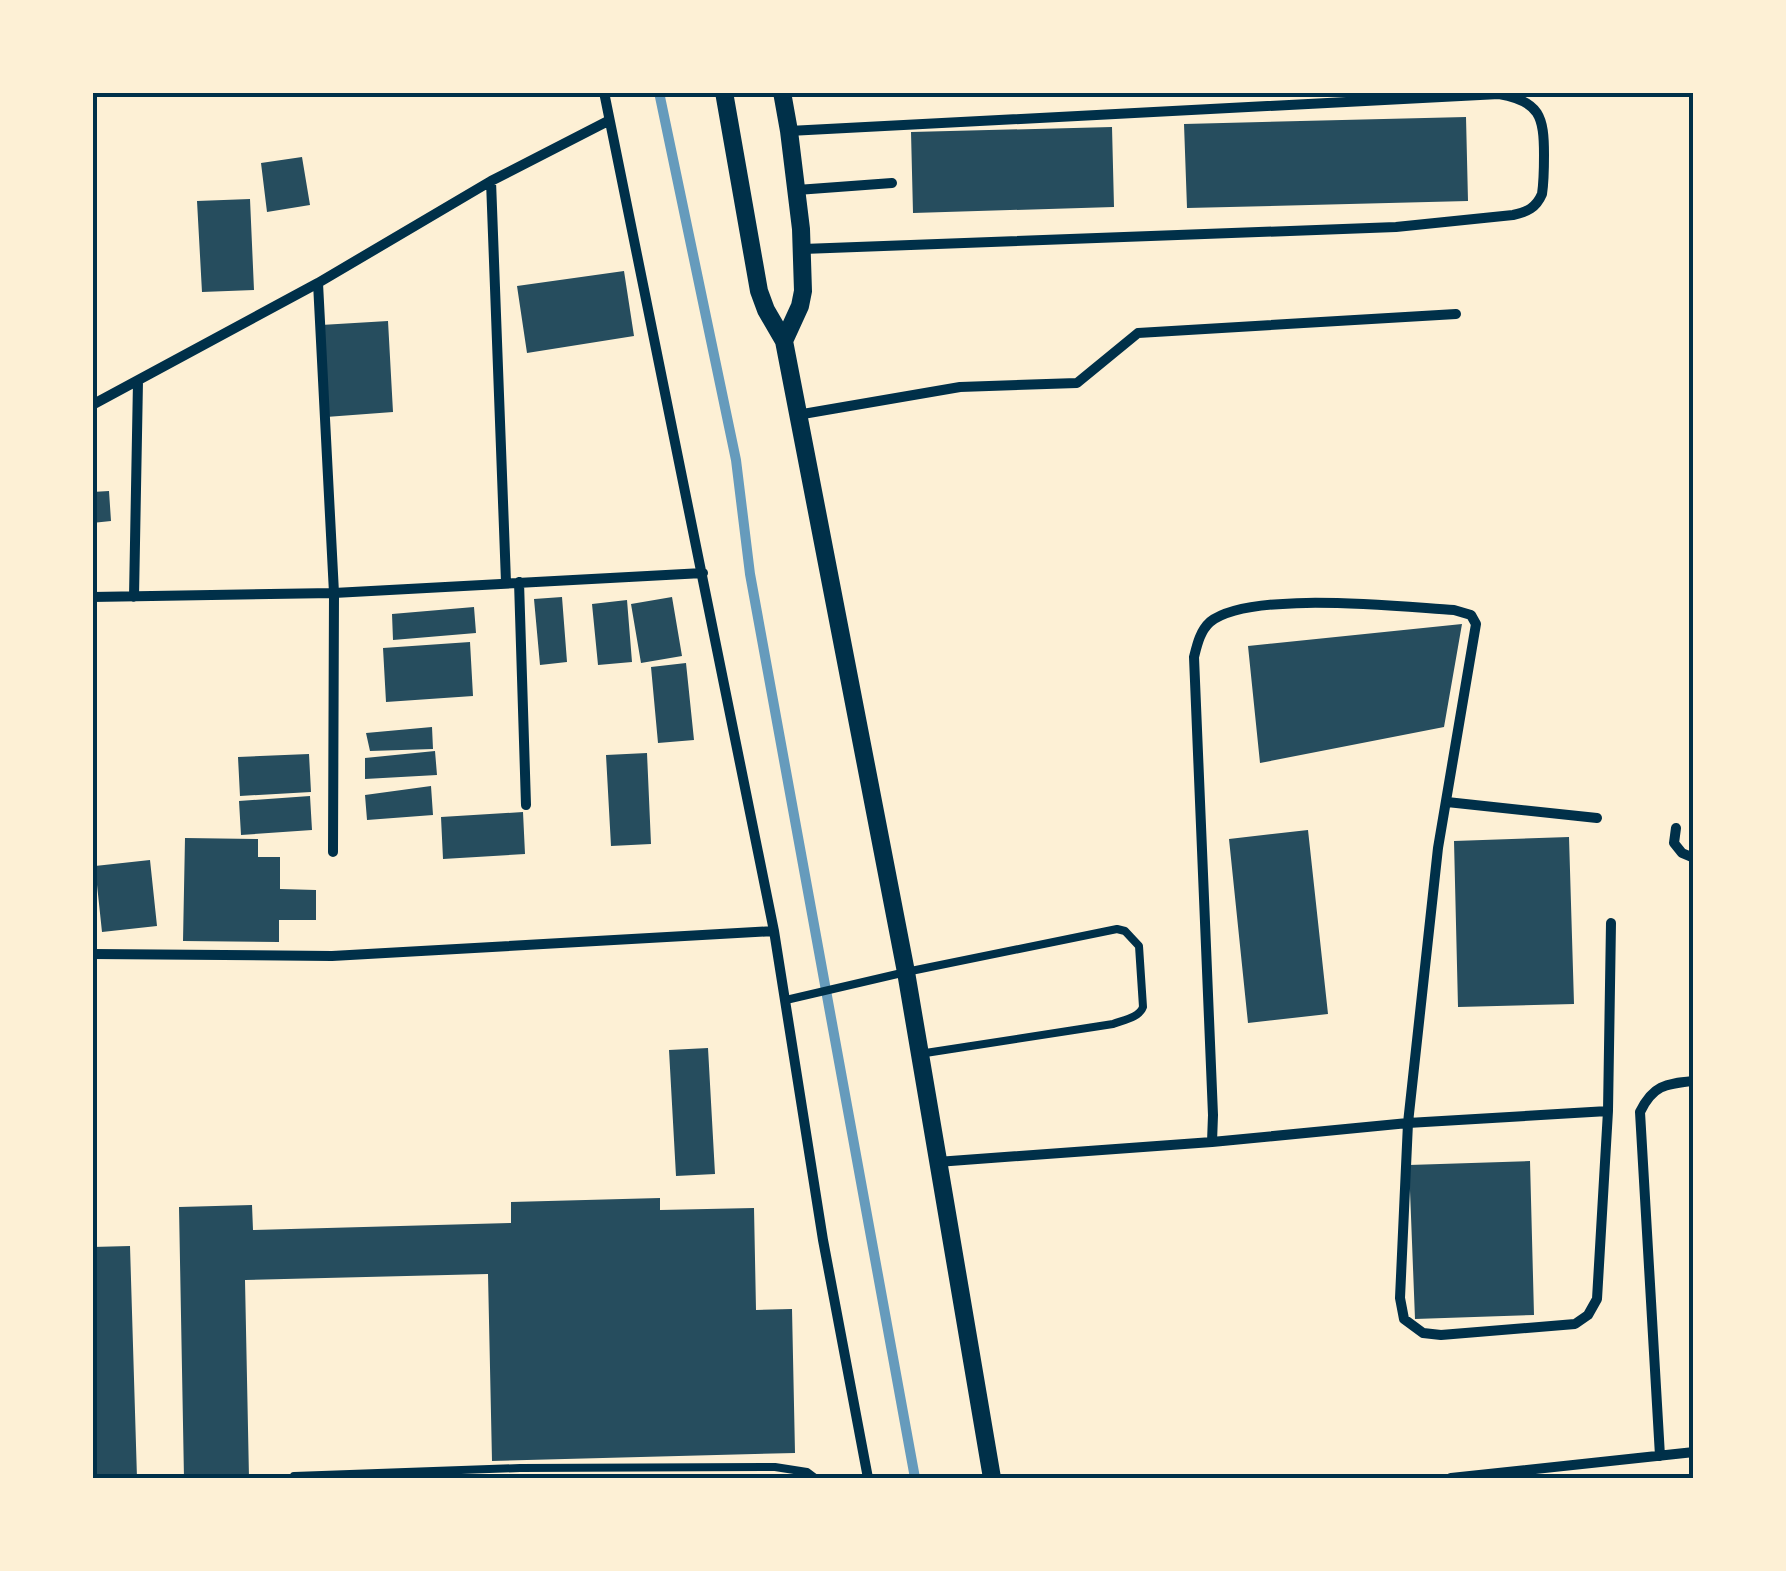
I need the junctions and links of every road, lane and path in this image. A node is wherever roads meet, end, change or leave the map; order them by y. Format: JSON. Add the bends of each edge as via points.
{"nodes":[{"id":1,"x":604,"y":92,"type":"edge"},
{"id":2,"x":724,"y":92,"type":"edge"},
{"id":3,"x":782,"y":92,"type":"edge"},
{"id":4,"x":608,"y":121,"type":"junction"},
{"id":5,"x":789,"y":131,"type":"junction"},
{"id":6,"x":490,"y":182,"type":"junction"},
{"id":7,"x":892,"y":183,"type":"dead end"},
{"id":8,"x":797,"y":190,"type":"junction"},
{"id":9,"x":802,"y":249,"type":"junction"},
{"id":10,"x":318,"y":283,"type":"junction"},
{"id":11,"x":1456,"y":314,"type":"dead end"},
{"id":12,"x":784,"y":341,"type":"junction"},
{"id":13,"x":138,"y":381,"type":"junction"},
{"id":14,"x":92,"y":405,"type":"edge"},
{"id":15,"x":798,"y":415,"type":"junction"},
{"id":16,"x":703,"y":573,"type":"junction"},
{"id":17,"x":512,"y":582,"type":"junction"},
{"id":18,"x":334,"y":593,"type":"junction"},
{"id":19,"x":92,"y":597,"type":"edge"},
{"id":20,"x":134,"y":597,"type":"junction"},
{"id":21,"x":1447,"y":802,"type":"junction"},
{"id":22,"x":526,"y":805,"type":"dead end"},
{"id":23,"x":1596,"y":818,"type":"dead end"},
{"id":24,"x":1676,"y":828,"type":"dead end"},
{"id":25,"x":334,"y":852,"type":"dead end"},
{"id":26,"x":1694,"y":858,"type":"edge"},
{"id":27,"x":1611,"y":922,"type":"dead end"},
{"id":28,"x":774,"y":932,"type":"junction"},
{"id":29,"x":92,"y":954,"type":"edge"},
{"id":30,"x":906,"y":972,"type":"junction"},
{"id":31,"x":786,"y":1000,"type":"junction"},
{"id":32,"x":920,"y":1054,"type":"junction"},
{"id":33,"x":1694,"y":1081,"type":"edge"},
{"id":34,"x":1608,"y":1111,"type":"junction"},
{"id":35,"x":1408,"y":1122,"type":"junction"},
{"id":36,"x":1212,"y":1142,"type":"junction"},
{"id":37,"x":937,"y":1162,"type":"junction"},
{"id":38,"x":1694,"y":1452,"type":"edge"},
{"id":39,"x":1660,"y":1456,"type":"junction"},
{"id":40,"x":1604,"y":1463,"type":"junction"},
{"id":41,"x":294,"y":1476,"type":"dead end"},
{"id":42,"x":815,"y":1478,"type":"edge"},
{"id":43,"x":868,"y":1478,"type":"edge"},
{"id":44,"x":992,"y":1478,"type":"edge"},
{"id":45,"x":1451,"y":1478,"type":"edge"},
{"id":46,"x":1605,"y":1478,"type":"edge"}],
"edges":[{"from":1,"to":4,"type":"street"},
{"from":2,"to":12,"type":"street","via":[[759,291]]},
{"from":3,"to":5,"type":"street"},
{"from":4,"to":6,"type":"street"},
{"from":4,"to":16,"type":"street"},
{"from":5,"to":8,"type":"street"},
{"from":5,"to":9,"type":"street","via":[[1499,94],[1528,102],[1544,129],[1542,194],[1529,211],[1513,216],[1396,227]]},
{"from":6,"to":10,"type":"street"},
{"from":6,"to":17,"type":"street"},
{"from":7,"to":8,"type":"street"},
{"from":8,"to":9,"type":"street"},
{"from":9,"to":12,"type":"street","via":[[803,291]]},
{"from":10,"to":13,"type":"street"},
{"from":10,"to":18,"type":"street"},
{"from":11,"to":15,"type":"street","via":[[1138,333],[1077,383],[960,386]]},
{"from":12,"to":15,"type":"street"},
{"from":13,"to":14,"type":"street"},
{"from":13,"to":20,"type":"street"},
{"from":15,"to":30,"type":"street"},
{"from":16,"to":17,"type":"street"},
{"from":16,"to":28,"type":"street"},
{"from":17,"to":18,"type":"street"},
{"from":17,"to":22,"type":"street"},
{"from":18,"to":20,"type":"street"},
{"from":18,"to":25,"type":"street"},
{"from":19,"to":20,"type":"street"},
{"from":21,"to":23,"type":"street"},
{"from":21,"to":35,"type":"street"},
{"from":21,"to":36,"type":"street","via":[[1476,624],[1470,615],[1333,602],[1246,607],[1210,622],[1194,656]]},
{"from":24,"to":26,"type":"street","via":[[1674,843]]},
{"from":27,"to":34,"type":"street"},
{"from":28,"to":29,"type":"street","via":[[332,956]]},
{"from":28,"to":31,"type":"street"},
{"from":30,"to":31,"type":"lane"},
{"from":30,"to":32,"type":"street"},
{"from":30,"to":32,"type":"lane","via":[[1117,929],[1139,946],[1142,1007],[1132,1017]]},
{"from":31,"to":43,"type":"street"},
{"from":32,"to":37,"type":"street"},
{"from":33,"to":39,"type":"street","via":[[1666,1084],[1648,1096],[1640,1112]]},
{"from":34,"to":35,"type":"street"},
{"from":34,"to":35,"type":"street","via":[[1598,1299],[1588,1316],[1576,1324],[1440,1335],[1423,1333],[1404,1318],[1400,1298]]},
{"from":35,"to":36,"type":"street"},
{"from":36,"to":37,"type":"street"},
{"from":37,"to":44,"type":"street"},
{"from":38,"to":39,"type":"street"},
{"from":39,"to":40,"type":"street"},
{"from":40,"to":45,"type":"street"},
{"from":40,"to":46,"type":"street"},
{"from":41,"to":42,"type":"lane","via":[[775,1466]]}]}
